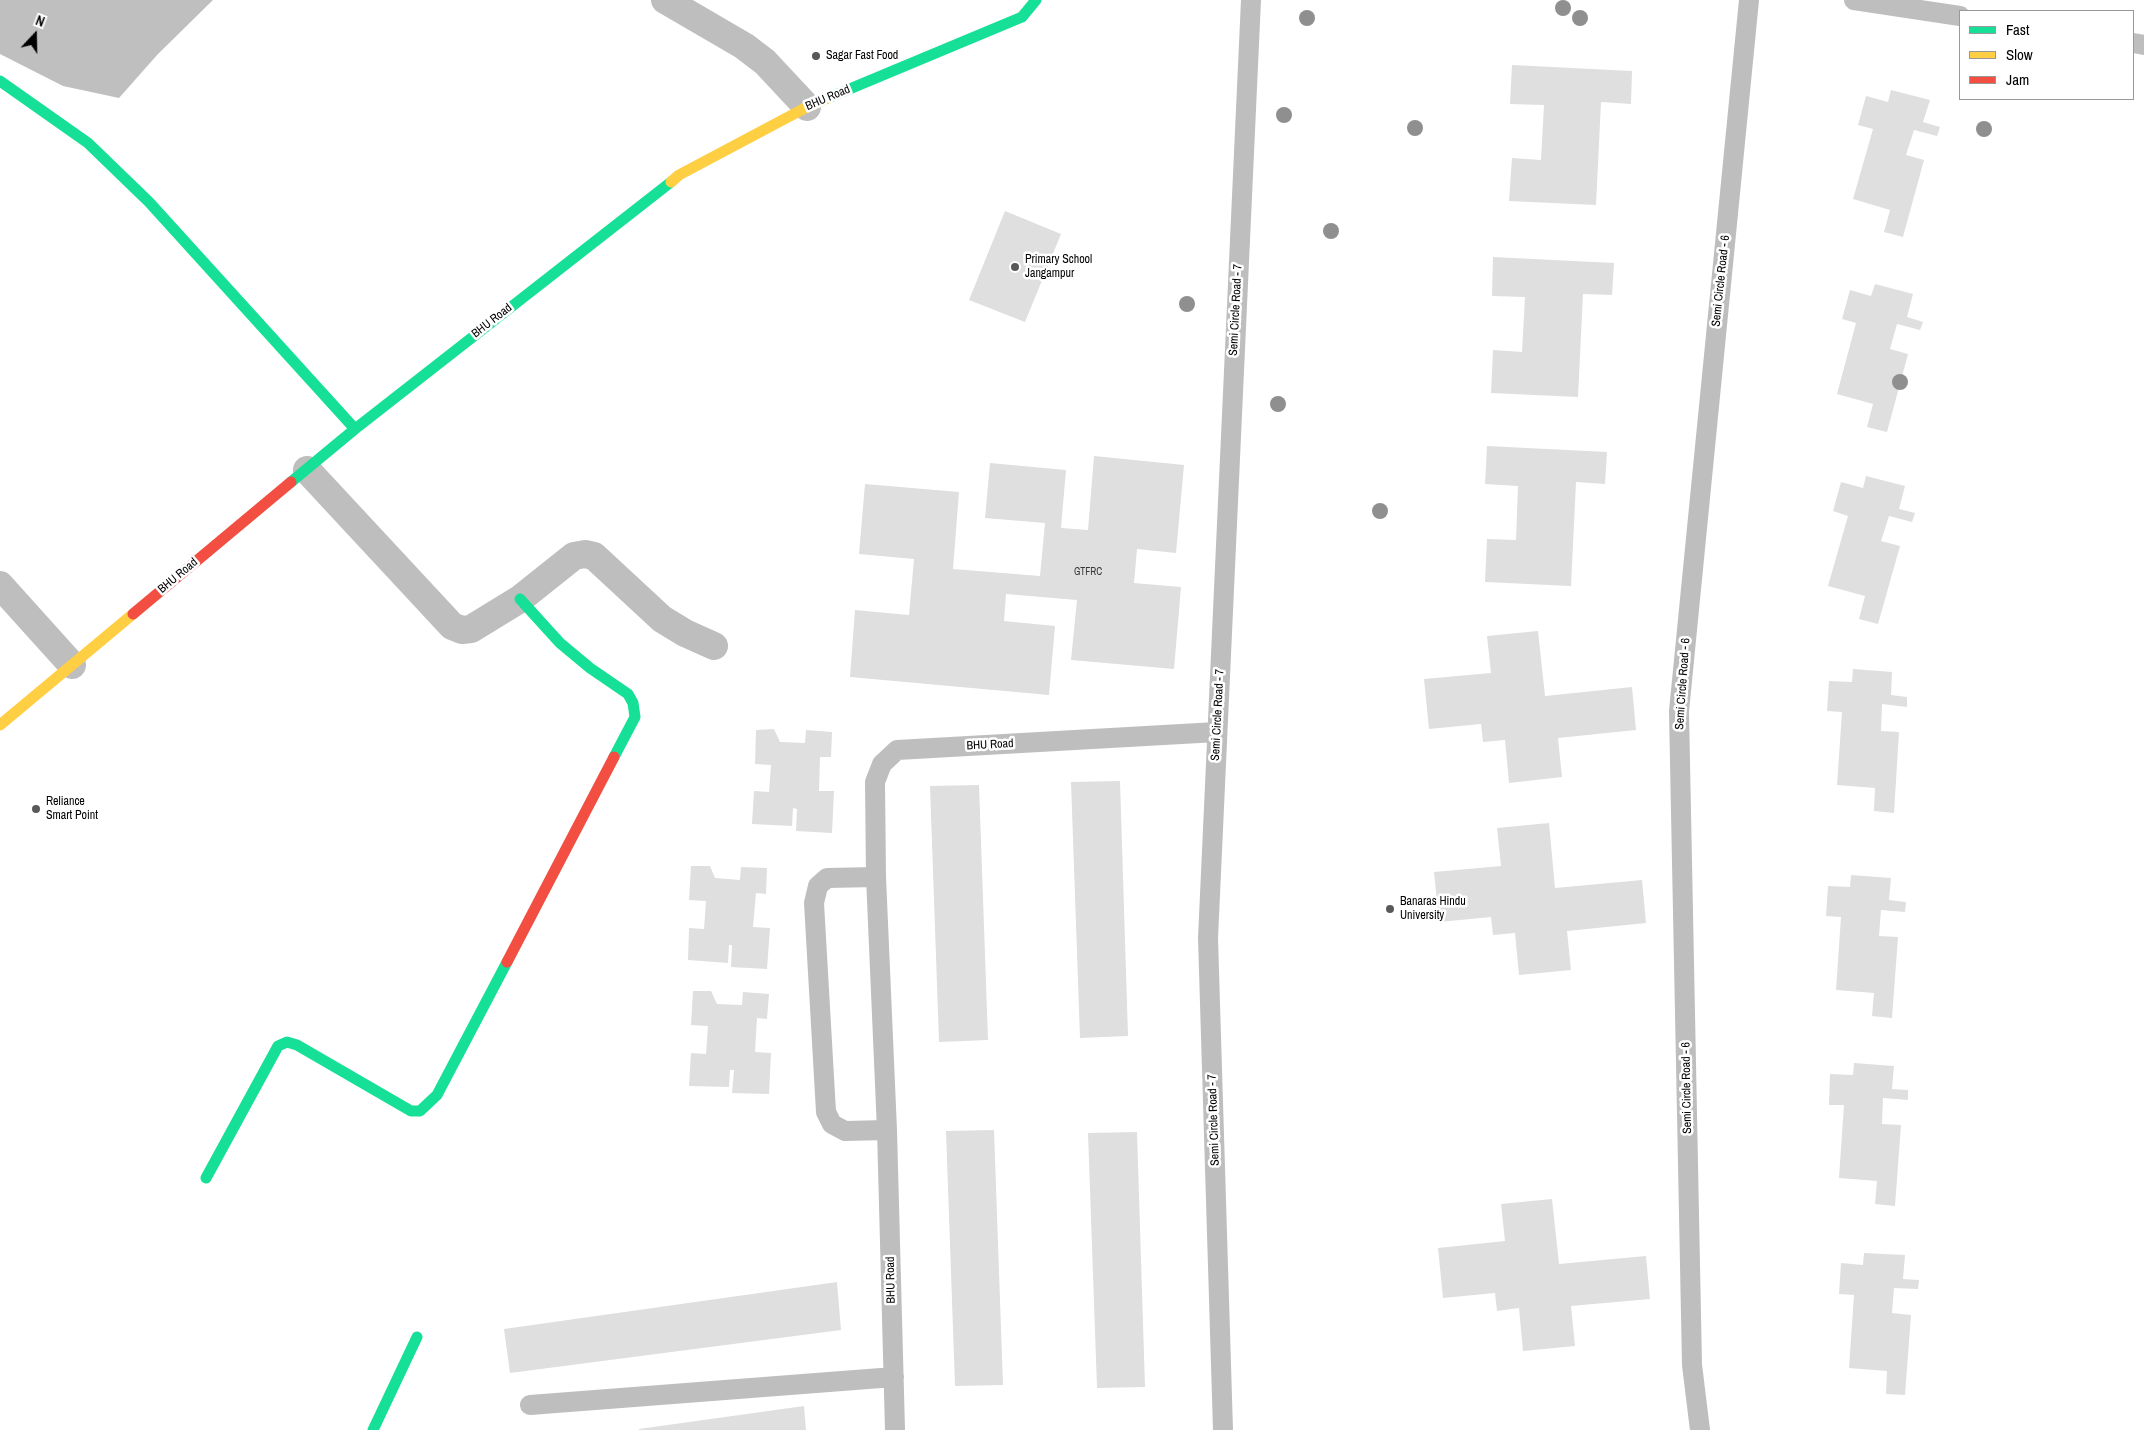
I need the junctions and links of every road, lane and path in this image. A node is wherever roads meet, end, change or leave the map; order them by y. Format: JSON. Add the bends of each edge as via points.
{"nodes":[{"id":1,"x":665,"y":0,"type":"edge"},
{"id":2,"x":1036,"y":0,"type":"edge"},
{"id":3,"x":1251,"y":0,"type":"edge"},
{"id":4,"x":1749,"y":0,"type":"edge"},
{"id":5,"x":1854,"y":0,"type":"edge"},
{"id":6,"x":1959,"y":16,"type":"edge"},
{"id":7,"x":0,"y":81,"type":"edge"},
{"id":8,"x":807,"y":107,"type":"junction"},
{"id":9,"x":354,"y":429,"type":"junction"},
{"id":10,"x":307,"y":470,"type":"junction"},
{"id":11,"x":0,"y":585,"type":"edge"},
{"id":12,"x":520,"y":599,"type":"junction"},
{"id":13,"x":714,"y":646,"type":"dead end"},
{"id":14,"x":72,"y":665,"type":"junction"},
{"id":15,"x":0,"y":725,"type":"edge"},
{"id":16,"x":1217,"y":732,"type":"junction"},
{"id":17,"x":876,"y":877,"type":"junction"},
{"id":18,"x":887,"y":1130,"type":"junction"},
{"id":19,"x":206,"y":1178,"type":"dead end"},
{"id":20,"x":417,"y":1337,"type":"dead end"},
{"id":21,"x":894,"y":1377,"type":"junction"},
{"id":22,"x":530,"y":1405,"type":"dead end"},
{"id":23,"x":373,"y":1430,"type":"edge"},
{"id":24,"x":895,"y":1430,"type":"edge"},
{"id":25,"x":1223,"y":1430,"type":"edge"},
{"id":26,"x":1700,"y":1430,"type":"edge"}],
"edges":[{"from":1,"to":8,"type":"street","via":[[751,51]]},
{"from":2,"to":8,"type":"street","name":"BHU Road","via":[[1022,17]]},
{"from":3,"to":16,"type":"lane","name":"Semi Circle Road - 7"},
{"from":4,"to":26,"type":"lane","name":"Semi Circle Road - 6","via":[[1678,711],[1692,1365]]},
{"from":5,"to":6,"type":"lane"},
{"from":7,"to":9,"type":"street","via":[[88,142],[136,189]]},
{"from":8,"to":9,"type":"street","name":"BHU Road","via":[[679,175]]},
{"from":9,"to":10,"type":"street","name":"BHU Road"},
{"from":10,"to":12,"type":"street","via":[[452,626],[471,629]]},
{"from":10,"to":14,"type":"street","name":"BHU Road"},
{"from":11,"to":14,"type":"street"},
{"from":12,"to":13,"type":"street","via":[[574,556],[594,556],[662,619]]},
{"from":12,"to":19,"type":"street","via":[[560,643],[628,694],[635,717],[437,1095],[420,1111],[411,1110],[287,1042],[278,1046]]},
{"from":14,"to":15,"type":"street","name":"BHU Road"},
{"from":16,"to":17,"type":"lane","name":"BHU Road","via":[[897,750],[882,764],[875,782]]},
{"from":16,"to":25,"type":"lane","name":"Semi Circle Road - 7","via":[[1208,938]]},
{"from":17,"to":18,"type":"lane","name":"BHU Road"},
{"from":17,"to":18,"type":"lane","via":[[828,878],[818,886],[814,903],[826,1112],[832,1124],[845,1131]]},
{"from":18,"to":21,"type":"lane","name":"BHU Road"},
{"from":20,"to":23,"type":"street"},
{"from":21,"to":22,"type":"lane"},
{"from":21,"to":24,"type":"lane","name":"BHU Road"}]}
